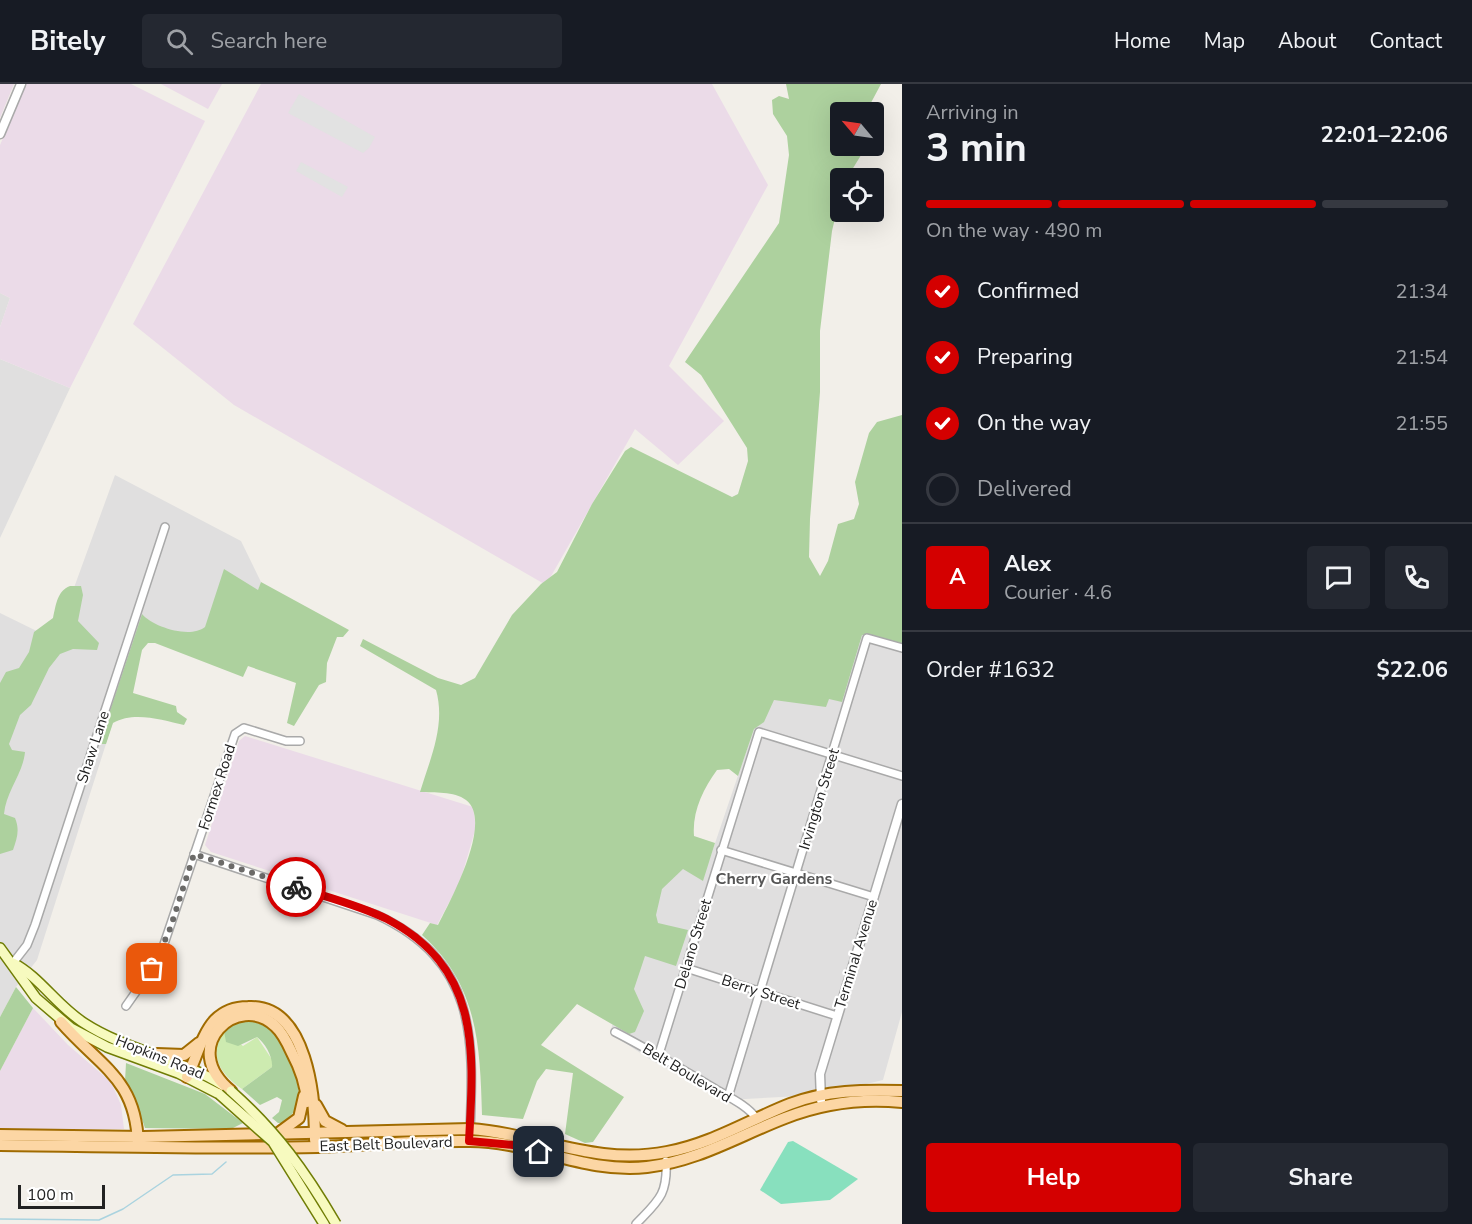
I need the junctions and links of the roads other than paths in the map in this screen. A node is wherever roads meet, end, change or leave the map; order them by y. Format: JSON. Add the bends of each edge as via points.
{"nodes":[{"id":1,"x":21,"y":84,"type":"edge"},
{"id":2,"x":0,"y":134,"type":"edge"},
{"id":3,"x":165,"y":527,"type":"dead end"},
{"id":4,"x":902,"y":648,"type":"edge"},
{"id":5,"x":300,"y":741,"type":"dead end"},
{"id":6,"x":833,"y":755,"type":"junction"},
{"id":7,"x":902,"y":776,"type":"edge"},
{"id":8,"x":902,"y":804,"type":"edge"},
{"id":9,"x":721,"y":850,"type":"junction"},
{"id":10,"x":194,"y":854,"type":"junction"},
{"id":11,"x":795,"y":873,"type":"junction"},
{"id":12,"x":874,"y":897,"type":"junction"},
{"id":13,"x":0,"y":948,"type":"edge"},
{"id":14,"x":13,"y":963,"type":"junction"},
{"id":15,"x":686,"y":968,"type":"junction"},
{"id":16,"x":760,"y":992,"type":"junction"},
{"id":17,"x":126,"y":1006,"type":"dead end"},
{"id":18,"x":837,"y":1016,"type":"junction"},
{"id":19,"x":62,"y":1022,"type":"junction"},
{"id":20,"x":210,"y":1028,"type":"junction"},
{"id":21,"x":615,"y":1032,"type":"dead end"},
{"id":22,"x":157,"y":1054,"type":"junction"},
{"id":23,"x":659,"y":1054,"type":"junction"},
{"id":24,"x":189,"y":1073,"type":"junction"},
{"id":25,"x":231,"y":1090,"type":"junction"},
{"id":26,"x":309,"y":1090,"type":"junction"},
{"id":27,"x":902,"y":1091,"type":"edge"},
{"id":28,"x":728,"y":1097,"type":"junction"},
{"id":29,"x":821,"y":1100,"type":"junction"},
{"id":30,"x":902,"y":1102,"type":"edge"},
{"id":31,"x":757,"y":1119,"type":"junction"},
{"id":32,"x":348,"y":1132,"type":"junction"},
{"id":33,"x":312,"y":1133,"type":"junction"},
{"id":34,"x":0,"y":1135,"type":"edge"},
{"id":35,"x":274,"y":1135,"type":"junction"},
{"id":36,"x":470,"y":1135,"type":"junction"},
{"id":37,"x":138,"y":1142,"type":"junction"},
{"id":38,"x":0,"y":1145,"type":"edge"},
{"id":39,"x":315,"y":1147,"type":"junction"},
{"id":40,"x":666,"y":1158,"type":"junction"},
{"id":41,"x":324,"y":1224,"type":"edge"},
{"id":42,"x":336,"y":1224,"type":"edge"},
{"id":43,"x":636,"y":1224,"type":"edge"}],
"edges":[{"from":1,"to":2,"type":"street"},
{"from":3,"to":14,"type":"street","name":"Shaw Lane","via":[[35,925],[27,945]]},
{"from":4,"to":6,"type":"street","name":"Irvington Street","via":[[867,638]]},
{"from":5,"to":10,"type":"street","name":"Formex Road","via":[[286,741],[244,728],[237,731]]},
{"from":6,"to":7,"type":"street"},
{"from":6,"to":9,"type":"street","name":"Delano Street","via":[[759,732]]},
{"from":6,"to":11,"type":"street","name":"Irvington Street"},
{"from":8,"to":12,"type":"street","name":"Terminal Avenue"},
{"from":9,"to":11,"type":"street"},
{"from":9,"to":15,"type":"street","name":"Delano Street"},
{"from":10,"to":17,"type":"street","name":"Formex Road","via":[[163,947]]},
{"from":10,"to":36,"type":"street","via":[[377,915],[409,933],[431,952],[455,986],[469,1026],[473,1066]]},
{"from":11,"to":12,"type":"street"},
{"from":11,"to":16,"type":"street","name":"Irvington Street"},
{"from":12,"to":18,"type":"street","name":"Terminal Avenue"},
{"from":13,"to":14,"type":"main road","name":"Hopkins Road"},
{"from":14,"to":19,"type":"main road","name":"Hopkins Road","via":[[19,977]]},
{"from":14,"to":22,"type":"main road","name":"Hopkins Road","via":[[27,970],[58,1004],[83,1023]]},
{"from":15,"to":16,"type":"street","name":"Berry Street"},
{"from":15,"to":23,"type":"street","name":"Delano Street"},
{"from":16,"to":18,"type":"street","name":"Berry Street"},
{"from":16,"to":28,"type":"street","name":"Irvington Street"},
{"from":18,"to":29,"type":"street","name":"Terminal Avenue","via":[[820,1074]]},
{"from":19,"to":24,"type":"main road","name":"Hopkins Road","via":[[107,1047]]},
{"from":19,"to":37,"type":"main road","via":[[123,1086],[136,1118]]},
{"from":20,"to":22,"type":"main road","via":[[190,1052],[178,1056]]},
{"from":20,"to":24,"type":"main road"},
{"from":20,"to":26,"type":"main road","via":[[223,1013],[234,1008],[255,1006],[270,1011],[285,1023],[300,1047]]},
{"from":21,"to":23,"type":"street","name":"Belt Boulevard"},
{"from":22,"to":24,"type":"main road","name":"Hopkins Road"},
{"from":23,"to":28,"type":"street","name":"Belt Boulevard"},
{"from":24,"to":25,"type":"main road","name":"Hopkins Road"},
{"from":24,"to":41,"type":"main road","name":"Hopkins Road","bridge":true,"via":[[273,1142]]},
{"from":25,"to":26,"type":"main road","via":[[213,1071],[212,1041],[230,1020],[251,1016],[269,1021],[282,1034]]},
{"from":25,"to":42,"type":"main road","name":"Hopkins Road","bridge":true,"via":[[280,1139]]},
{"from":26,"to":32,"type":"main road","via":[[325,1121]]},
{"from":26,"to":33,"type":"main road"},
{"from":26,"to":35,"type":"main road","via":[[299,1118]]},
{"from":27,"to":29,"type":"main road","name":"East Belt Boulevard","via":[[860,1090]]},
{"from":28,"to":31,"type":"street","name":"Belt Boulevard"},
{"from":29,"to":30,"type":"main road","name":"East Belt Boulevard"},
{"from":29,"to":31,"type":"main road","name":"East Belt Boulevard","via":[[790,1104]]},
{"from":29,"to":40,"type":"main road","name":"East Belt Boulevard","via":[[710,1152]]},
{"from":31,"to":40,"type":"main road","name":"East Belt Boulevard"},
{"from":32,"to":33,"type":"main road","name":"East Belt Boulevard"},
{"from":32,"to":36,"type":"main road","name":"East Belt Boulevard"},
{"from":33,"to":35,"type":"main road","name":"East Belt Boulevard"},
{"from":33,"to":39,"type":"main road"},
{"from":34,"to":37,"type":"main road","name":"East Belt Boulevard"},
{"from":35,"to":37,"type":"main road","name":"East Belt Boulevard"},
{"from":36,"to":39,"type":"main road","name":"East Belt Boulevard"},
{"from":36,"to":40,"type":"main road","name":"East Belt Boulevard","via":[[602,1166],[645,1167]]},
{"from":37,"to":38,"type":"main road","name":"East Belt Boulevard"},
{"from":37,"to":39,"type":"main road","name":"East Belt Boulevard"},
{"from":40,"to":43,"type":"street","via":[[668,1182],[664,1193]]}]}
